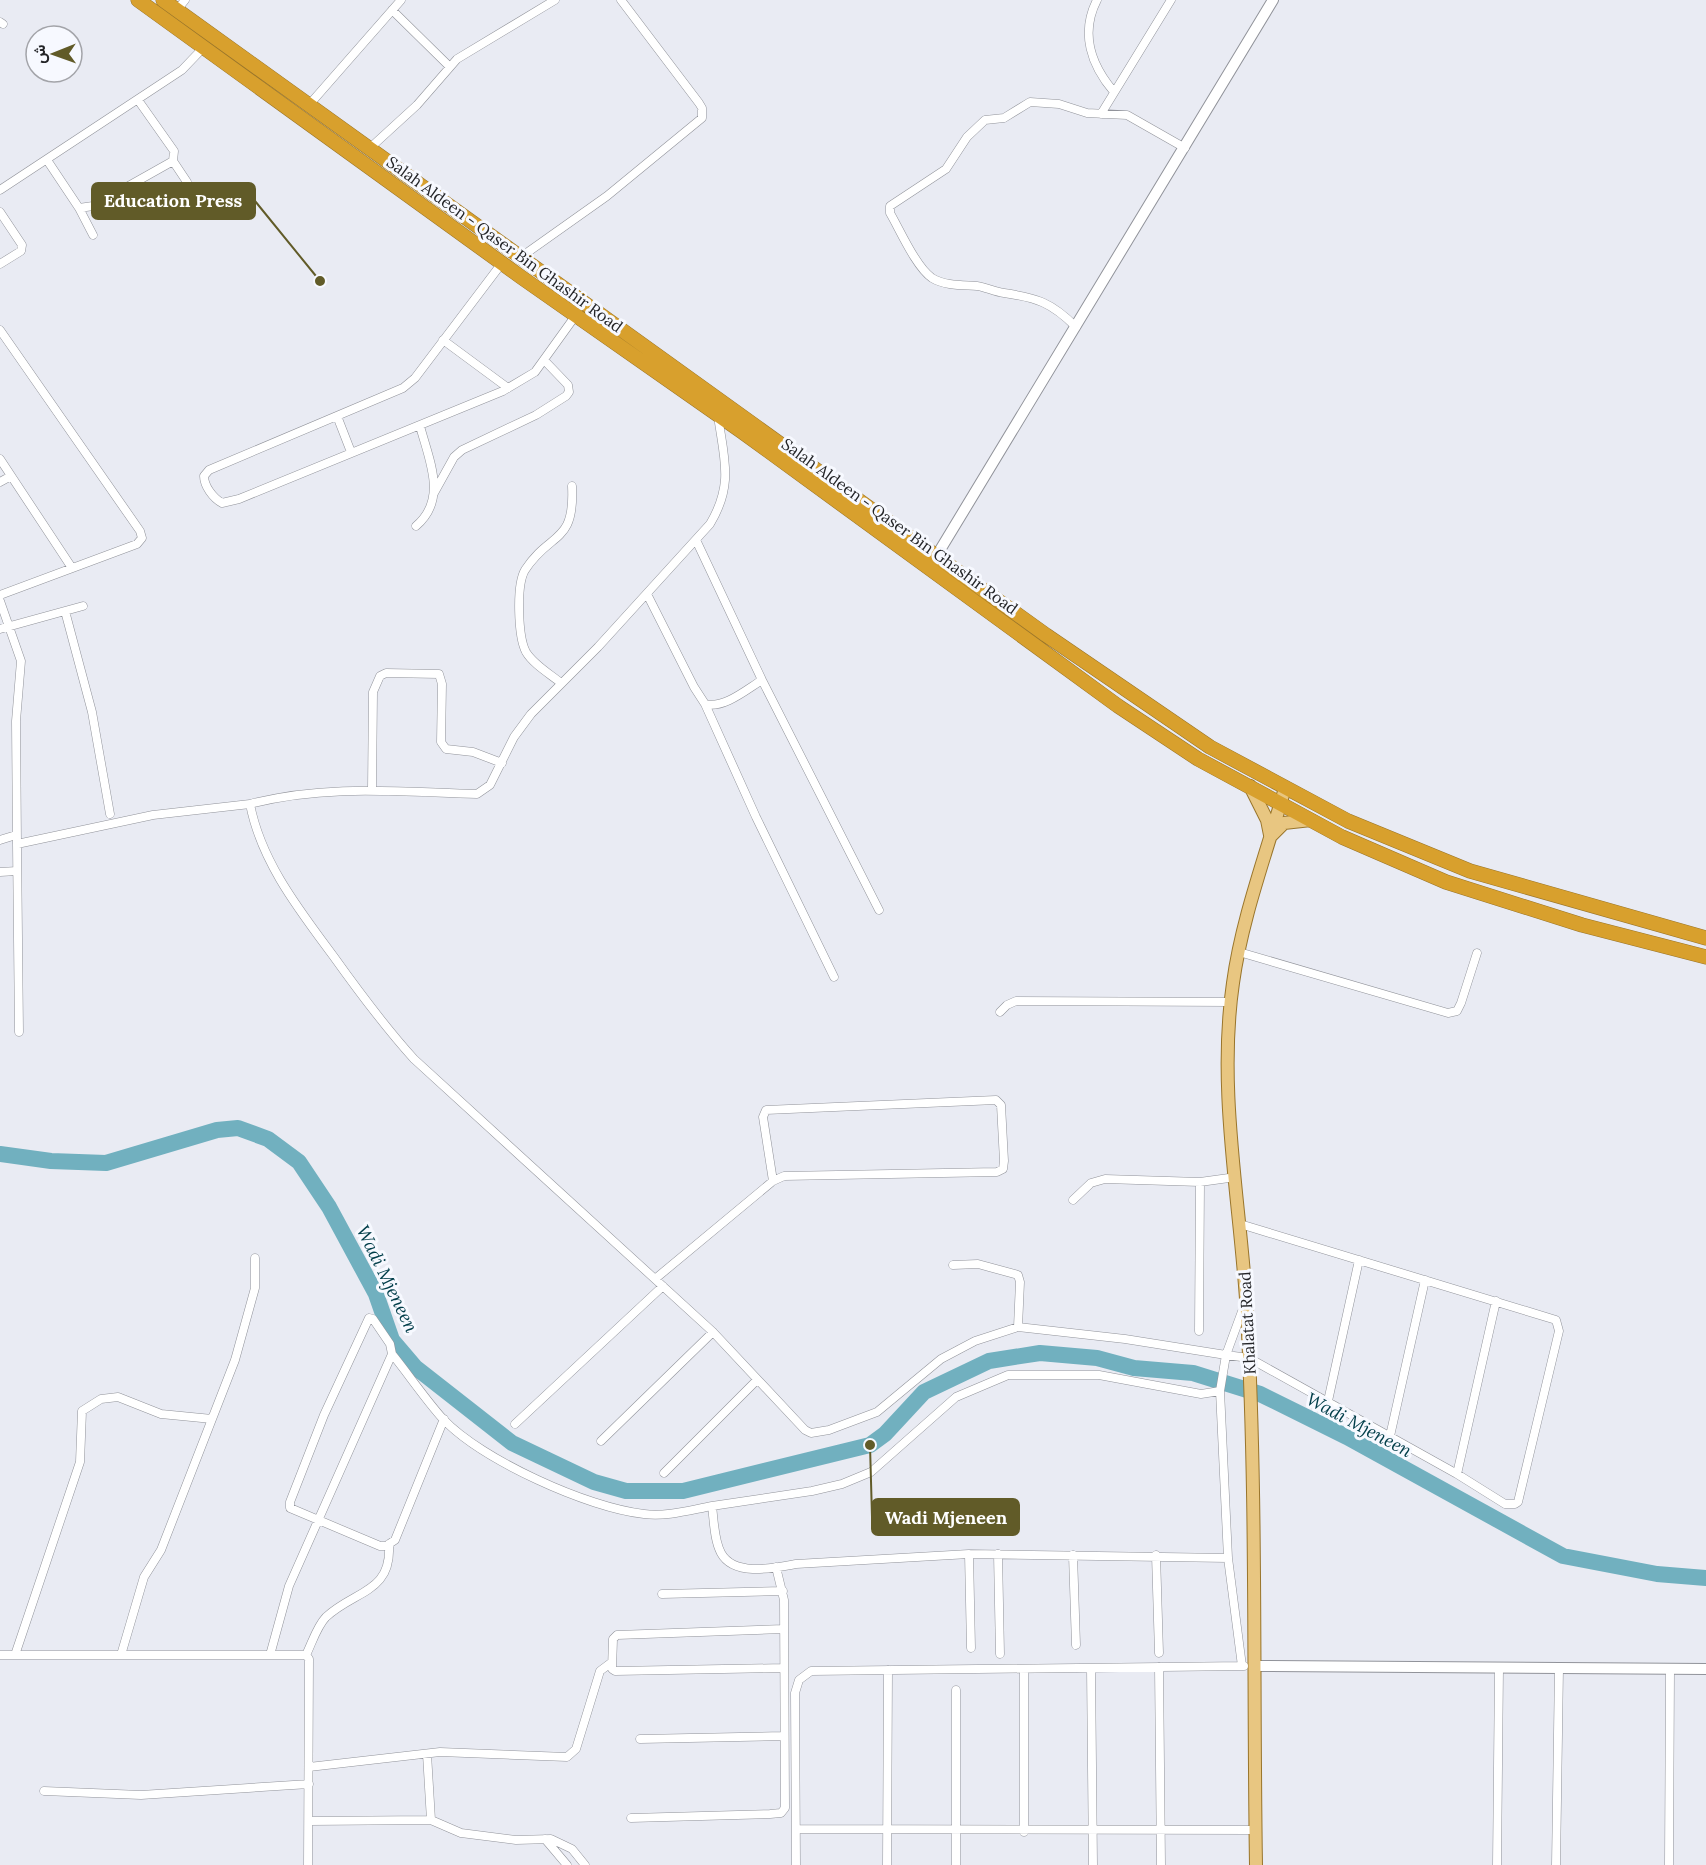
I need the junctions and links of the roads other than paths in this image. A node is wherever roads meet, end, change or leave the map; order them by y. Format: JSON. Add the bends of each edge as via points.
{"nodes":[{"id":1,"x":138,"y":0,"type":"edge"},
{"id":2,"x":163,"y":0,"type":"edge"},
{"id":3,"x":401,"y":0,"type":"edge"},
{"id":4,"x":555,"y":0,"type":"edge"},
{"id":5,"x":621,"y":0,"type":"edge"},
{"id":6,"x":1097,"y":0,"type":"edge"},
{"id":7,"x":1172,"y":0,"type":"edge"},
{"id":8,"x":1273,"y":0,"type":"edge"},
{"id":9,"x":181,"y":5,"type":"edge"},
{"id":10,"x":392,"y":10,"type":"junction"},
{"id":11,"x":204,"y":47,"type":"junction"},
{"id":12,"x":450,"y":67,"type":"junction"},
{"id":13,"x":1113,"y":92,"type":"junction"},
{"id":14,"x":138,"y":100,"type":"junction"},
{"id":15,"x":309,"y":105,"type":"junction"},
{"id":16,"x":1101,"y":114,"type":"junction"},
{"id":17,"x":370,"y":148,"type":"junction"},
{"id":18,"x":1185,"y":148,"type":"junction"},
{"id":19,"x":47,"y":160,"type":"junction"},
{"id":20,"x":173,"y":161,"type":"junction"},
{"id":21,"x":187,"y":182,"type":"dead end"},
{"id":22,"x":0,"y":190,"type":"edge"},
{"id":23,"x":79,"y":208,"type":"junction"},
{"id":24,"x":0,"y":212,"type":"edge"},
{"id":25,"x":93,"y":235,"type":"dead end"},
{"id":26,"x":521,"y":257,"type":"junction"},
{"id":27,"x":502,"y":263,"type":"junction"},
{"id":28,"x":0,"y":264,"type":"edge"},
{"id":29,"x":576,"y":315,"type":"junction"},
{"id":30,"x":1076,"y":327,"type":"junction"},
{"id":31,"x":0,"y":330,"type":"edge"},
{"id":32,"x":443,"y":340,"type":"junction"},
{"id":33,"x":544,"y":360,"type":"junction"},
{"id":34,"x":508,"y":388,"type":"junction"},
{"id":35,"x":718,"y":415,"type":"junction"},
{"id":36,"x":337,"y":416,"type":"junction"},
{"id":37,"x":420,"y":426,"type":"junction"},
{"id":38,"x":351,"y":452,"type":"junction"},
{"id":39,"x":0,"y":459,"type":"edge"},
{"id":40,"x":11,"y":476,"type":"junction"},
{"id":41,"x":0,"y":482,"type":"edge"},
{"id":42,"x":572,"y":486,"type":"dead end"},
{"id":43,"x":434,"y":493,"type":"junction"},
{"id":44,"x":416,"y":526,"type":"dead end"},
{"id":45,"x":696,"y":540,"type":"junction"},
{"id":46,"x":937,"y":555,"type":"junction"},
{"id":47,"x":72,"y":568,"type":"junction"},
{"id":48,"x":647,"y":594,"type":"junction"},
{"id":49,"x":0,"y":595,"type":"edge"},
{"id":50,"x":0,"y":601,"type":"edge"},
{"id":51,"x":83,"y":606,"type":"dead end"},
{"id":52,"x":65,"y":611,"type":"junction"},
{"id":53,"x":11,"y":628,"type":"junction"},
{"id":54,"x":0,"y":629,"type":"edge"},
{"id":55,"x":762,"y":680,"type":"junction"},
{"id":56,"x":561,"y":683,"type":"junction"},
{"id":57,"x":705,"y":704,"type":"junction"},
{"id":58,"x":1210,"y":747,"type":"junction"},
{"id":59,"x":1198,"y":759,"type":"junction"},
{"id":60,"x":502,"y":763,"type":"junction"},
{"id":61,"x":1250,"y":786,"type":"junction"},
{"id":62,"x":1285,"y":788,"type":"junction"},
{"id":63,"x":372,"y":790,"type":"junction"},
{"id":64,"x":250,"y":804,"type":"junction"},
{"id":65,"x":1280,"y":804,"type":"junction"},
{"id":66,"x":110,"y":813,"type":"dead end"},
{"id":67,"x":1311,"y":820,"type":"junction"},
{"id":68,"x":1271,"y":837,"type":"junction"},
{"id":69,"x":0,"y":840,"type":"edge"},
{"id":70,"x":17,"y":840,"type":"junction"},
{"id":71,"x":17,"y":871,"type":"junction"},
{"id":72,"x":0,"y":872,"type":"edge"},
{"id":73,"x":879,"y":910,"type":"dead end"},
{"id":74,"x":1706,"y":938,"type":"edge"},
{"id":75,"x":1239,"y":952,"type":"junction"},
{"id":76,"x":1478,"y":952,"type":"dead end"},
{"id":77,"x":1706,"y":957,"type":"edge"},
{"id":78,"x":834,"y":977,"type":"dead end"},
{"id":79,"x":1231,"y":1002,"type":"junction"},
{"id":80,"x":1000,"y":1012,"type":"dead end"},
{"id":81,"x":19,"y":1032,"type":"dead end"},
{"id":82,"x":1236,"y":1177,"type":"junction"},
{"id":83,"x":773,"y":1181,"type":"junction"},
{"id":84,"x":1200,"y":1182,"type":"junction"},
{"id":85,"x":1073,"y":1200,"type":"dead end"},
{"id":86,"x":1240,"y":1224,"type":"junction"},
{"id":87,"x":255,"y":1258,"type":"dead end"},
{"id":88,"x":1359,"y":1260,"type":"junction"},
{"id":89,"x":953,"y":1265,"type":"dead end"},
{"id":90,"x":655,"y":1279,"type":"junction"},
{"id":91,"x":1425,"y":1280,"type":"junction"},
{"id":92,"x":663,"y":1286,"type":"junction"},
{"id":93,"x":1496,"y":1301,"type":"junction"},
{"id":94,"x":1246,"y":1302,"type":"junction"},
{"id":95,"x":1018,"y":1327,"type":"junction"},
{"id":96,"x":713,"y":1332,"type":"junction"},
{"id":97,"x":1199,"y":1332,"type":"dead end"},
{"id":98,"x":392,"y":1354,"type":"junction"},
{"id":99,"x":1226,"y":1355,"type":"junction"},
{"id":100,"x":1249,"y":1358,"type":"junction"},
{"id":101,"x":757,"y":1380,"type":"junction"},
{"id":102,"x":1220,"y":1391,"type":"junction"},
{"id":103,"x":1328,"y":1401,"type":"junction"},
{"id":104,"x":212,"y":1419,"type":"junction"},
{"id":105,"x":444,"y":1419,"type":"junction"},
{"id":106,"x":515,"y":1424,"type":"dead end"},
{"id":107,"x":1390,"y":1436,"type":"junction"},
{"id":108,"x":601,"y":1441,"type":"dead end"},
{"id":109,"x":664,"y":1473,"type":"dead end"},
{"id":110,"x":1457,"y":1474,"type":"junction"},
{"id":111,"x":712,"y":1506,"type":"junction"},
{"id":112,"x":319,"y":1519,"type":"junction"},
{"id":113,"x":389,"y":1544,"type":"junction"},
{"id":114,"x":969,"y":1554,"type":"junction"},
{"id":115,"x":998,"y":1554,"type":"junction"},
{"id":116,"x":1073,"y":1555,"type":"junction"},
{"id":117,"x":1156,"y":1555,"type":"junction"},
{"id":118,"x":1228,"y":1558,"type":"junction"},
{"id":119,"x":776,"y":1567,"type":"junction"},
{"id":120,"x":783,"y":1591,"type":"junction"},
{"id":121,"x":662,"y":1594,"type":"dead end"},
{"id":122,"x":784,"y":1629,"type":"junction"},
{"id":123,"x":1076,"y":1645,"type":"dead end"},
{"id":124,"x":971,"y":1648,"type":"dead end"},
{"id":125,"x":1160,"y":1653,"type":"dead end"},
{"id":126,"x":1000,"y":1654,"type":"dead end"},
{"id":127,"x":0,"y":1655,"type":"edge"},
{"id":128,"x":15,"y":1655,"type":"junction"},
{"id":129,"x":121,"y":1655,"type":"junction"},
{"id":130,"x":270,"y":1655,"type":"junction"},
{"id":131,"x":306,"y":1655,"type":"junction"},
{"id":132,"x":612,"y":1662,"type":"junction"},
{"id":133,"x":1242,"y":1666,"type":"junction"},
{"id":134,"x":1256,"y":1666,"type":"junction"},
{"id":135,"x":1159,"y":1667,"type":"junction"},
{"id":136,"x":784,"y":1668,"type":"junction"},
{"id":137,"x":1091,"y":1668,"type":"junction"},
{"id":138,"x":1499,"y":1668,"type":"junction"},
{"id":139,"x":1559,"y":1668,"type":"junction"},
{"id":140,"x":1024,"y":1669,"type":"junction"},
{"id":141,"x":1670,"y":1669,"type":"junction"},
{"id":142,"x":1706,"y":1669,"type":"edge"},
{"id":143,"x":888,"y":1670,"type":"junction"},
{"id":144,"x":956,"y":1690,"type":"dead end"},
{"id":145,"x":783,"y":1736,"type":"junction"},
{"id":146,"x":640,"y":1739,"type":"dead end"},
{"id":147,"x":427,"y":1754,"type":"junction"},
{"id":148,"x":309,"y":1767,"type":"junction"},
{"id":149,"x":309,"y":1784,"type":"junction"},
{"id":150,"x":44,"y":1791,"type":"dead end"},
{"id":151,"x":631,"y":1818,"type":"dead end"},
{"id":152,"x":431,"y":1820,"type":"junction"},
{"id":153,"x":309,"y":1821,"type":"junction"},
{"id":154,"x":796,"y":1829,"type":"junction"},
{"id":155,"x":887,"y":1829,"type":"junction"},
{"id":156,"x":1161,"y":1830,"type":"junction"},
{"id":157,"x":1255,"y":1830,"type":"junction"},
{"id":158,"x":956,"y":1831,"type":"junction"},
{"id":159,"x":1092,"y":1831,"type":"junction"},
{"id":160,"x":1024,"y":1832,"type":"junction"},
{"id":161,"x":544,"y":1839,"type":"junction"},
{"id":162,"x":308,"y":1865,"type":"edge"},
{"id":163,"x":567,"y":1865,"type":"edge"},
{"id":164,"x":585,"y":1865,"type":"edge"},
{"id":165,"x":796,"y":1865,"type":"edge"},
{"id":166,"x":887,"y":1865,"type":"edge"},
{"id":167,"x":956,"y":1865,"type":"edge"},
{"id":168,"x":1093,"y":1865,"type":"edge"},
{"id":169,"x":1161,"y":1865,"type":"edge"},
{"id":170,"x":1256,"y":1865,"type":"edge"},
{"id":171,"x":1497,"y":1865,"type":"edge"},
{"id":172,"x":1556,"y":1865,"type":"edge"},
{"id":173,"x":1669,"y":1865,"type":"edge"}],
"edges":[{"from":1,"to":11,"type":"highway","name":"Salah Aldeen - Qaser Bin Ghashir Road"},
{"from":2,"to":9,"type":"highway"},
{"from":3,"to":10,"type":"street"},
{"from":4,"to":12,"type":"street"},
{"from":5,"to":26,"type":"street","via":[[699,103],[702,118],[607,196]]},
{"from":6,"to":13,"type":"street","via":[[1091,11],[1088,39],[1101,76]]},
{"from":7,"to":13,"type":"street"},
{"from":8,"to":18,"type":"main road"},
{"from":9,"to":15,"type":"highway"},
{"from":10,"to":12,"type":"street"},
{"from":10,"to":15,"type":"street"},
{"from":11,"to":14,"type":"street","via":[[182,70]]},
{"from":11,"to":27,"type":"highway","name":"Salah Aldeen - Qaser Bin Ghashir Road"},
{"from":12,"to":17,"type":"street","via":[[417,105]]},
{"from":13,"to":16,"type":"street"},
{"from":14,"to":19,"type":"street"},
{"from":14,"to":20,"type":"street","via":[[174,151]]},
{"from":15,"to":17,"type":"highway"},
{"from":16,"to":18,"type":"street","via":[[1134,118]]},
{"from":16,"to":30,"type":"street","via":[[1040,101],[1030,102],[1004,118],[985,120],[967,137],[946,168],[890,206],[890,213],[931,278],[1032,296],[1061,312]]},
{"from":17,"to":26,"type":"highway"},
{"from":18,"to":30,"type":"main road"},
{"from":19,"to":22,"type":"street"},
{"from":19,"to":23,"type":"street"},
{"from":20,"to":21,"type":"street"},
{"from":20,"to":23,"type":"street","via":[[93,206]]},
{"from":23,"to":25,"type":"street"},
{"from":24,"to":28,"type":"street","via":[[22,245],[21,251]]},
{"from":26,"to":46,"type":"highway"},
{"from":27,"to":29,"type":"highway","name":"Salah Aldeen - Qaser Bin Ghashir Road"},
{"from":27,"to":32,"type":"street"},
{"from":29,"to":33,"type":"street"},
{"from":29,"to":35,"type":"highway","name":"Salah Aldeen - Qaser Bin Ghashir Road"},
{"from":30,"to":46,"type":"main road"},
{"from":31,"to":47,"type":"street","via":[[140,531],[142,538],[137,544]]},
{"from":32,"to":34,"type":"street"},
{"from":32,"to":36,"type":"street","via":[[403,388]]},
{"from":33,"to":34,"type":"street","via":[[535,372]]},
{"from":33,"to":43,"type":"street","via":[[568,384],[566,396],[462,450]]},
{"from":34,"to":37,"type":"street"},
{"from":35,"to":45,"type":"street","via":[[726,490],[710,524]]},
{"from":35,"to":59,"type":"highway","name":"Salah Aldeen - Qaser Bin Ghashir Road","via":[[1118,706]]},
{"from":36,"to":38,"type":"street"},
{"from":36,"to":38,"type":"street","via":[[209,470],[204,482],[216,499],[230,502]]},
{"from":37,"to":38,"type":"street"},
{"from":37,"to":43,"type":"street","via":[[432,468]]},
{"from":39,"to":40,"type":"street"},
{"from":40,"to":41,"type":"street"},
{"from":40,"to":47,"type":"street"},
{"from":42,"to":56,"type":"street","via":[[569,524],[523,573],[519,591],[527,654]]},
{"from":43,"to":44,"type":"street","via":[[432,508]]},
{"from":45,"to":48,"type":"street"},
{"from":45,"to":55,"type":"street"},
{"from":46,"to":58,"type":"highway"},
{"from":47,"to":49,"type":"street"},
{"from":48,"to":56,"type":"street"},
{"from":48,"to":57,"type":"street"},
{"from":50,"to":53,"type":"street"},
{"from":51,"to":52,"type":"street"},
{"from":52,"to":53,"type":"street"},
{"from":52,"to":66,"type":"street","via":[[92,712]]},
{"from":53,"to":54,"type":"street"},
{"from":53,"to":70,"type":"street","via":[[21,661],[16,721]]},
{"from":55,"to":57,"type":"street","via":[[734,698]]},
{"from":55,"to":73,"type":"street"},
{"from":56,"to":60,"type":"street","via":[[514,737]]},
{"from":57,"to":78,"type":"street"},
{"from":58,"to":59,"type":"highway"},
{"from":58,"to":62,"type":"highway"},
{"from":59,"to":61,"type":"highway","name":"Salah Aldeen - Qaser Bin Ghashir Road"},
{"from":60,"to":63,"type":"street","via":[[490,785],[477,794]]},
{"from":60,"to":63,"type":"street","via":[[472,752],[446,749],[441,742],[439,674],[386,673],[380,676],[373,692]]},
{"from":61,"to":65,"type":"highway","name":"Salah Aldeen - Qaser Bin Ghashir Road"},
{"from":61,"to":68,"type":"main road"},
{"from":62,"to":65,"type":"main road","name":"Khalatat Road"},
{"from":62,"to":74,"type":"highway","via":[[1348,821],[1470,871]]},
{"from":63,"to":64,"type":"street","via":[[299,793]]},
{"from":64,"to":70,"type":"street","via":[[153,815]]},
{"from":64,"to":90,"type":"street","via":[[269,861],[303,916],[388,1030],[414,1059]]},
{"from":65,"to":67,"type":"highway","name":"Salah Aldeen - Qaser Bin Ghashir Road"},
{"from":65,"to":68,"type":"main road","name":"Khalatat Road"},
{"from":67,"to":68,"type":"main road","via":[[1284,824]]},
{"from":67,"to":77,"type":"highway","name":"Salah Aldeen - Qaser Bin Ghashir Road","via":[[1446,882],[1582,925]]},
{"from":68,"to":75,"type":"main road","name":"Khalatat Road"},
{"from":69,"to":70,"type":"street"},
{"from":70,"to":71,"type":"street"},
{"from":71,"to":72,"type":"street"},
{"from":71,"to":81,"type":"street"},
{"from":75,"to":76,"type":"street","via":[[1448,1013],[1457,1011],[1461,1003]]},
{"from":75,"to":79,"type":"main road","name":"Khalatat Road"},
{"from":79,"to":80,"type":"street","via":[[1016,1001]]},
{"from":79,"to":82,"type":"main road","name":"Khalatat Road","via":[[1227,1045]]},
{"from":82,"to":84,"type":"street"},
{"from":82,"to":86,"type":"main road","name":"Khalatat Road"},
{"from":83,"to":83,"type":"street","via":[[788,1175],[997,1172],[1003,1169],[1004,1161],[1001,1105],[996,1100],[766,1110],[762,1117]]},
{"from":83,"to":90,"type":"street"},
{"from":84,"to":85,"type":"street","via":[[1105,1179],[1091,1183]]},
{"from":84,"to":97,"type":"street"},
{"from":86,"to":88,"type":"street"},
{"from":86,"to":94,"type":"main road","name":"Khalatat Road"},
{"from":87,"to":104,"type":"street","via":[[255,1288],[235,1360]]},
{"from":88,"to":91,"type":"street"},
{"from":88,"to":103,"type":"street"},
{"from":89,"to":95,"type":"street","via":[[978,1264],[1018,1275]]},
{"from":90,"to":92,"type":"street"},
{"from":91,"to":93,"type":"street"},
{"from":91,"to":107,"type":"street"},
{"from":92,"to":96,"type":"street"},
{"from":92,"to":106,"type":"street"},
{"from":93,"to":110,"type":"street"},
{"from":93,"to":110,"type":"street","via":[[1548,1317],[1558,1325],[1521,1497],[1515,1504],[1505,1504]]},
{"from":94,"to":99,"type":"street"},
{"from":94,"to":100,"type":"main road","name":"Khalatat Road"},
{"from":95,"to":99,"type":"street"},
{"from":95,"to":101,"type":"street","via":[[975,1341],[941,1359],[877,1412],[817,1433],[805,1430]]},
{"from":96,"to":101,"type":"street"},
{"from":96,"to":108,"type":"street"},
{"from":98,"to":105,"type":"street"},
{"from":98,"to":112,"type":"street"},
{"from":98,"to":112,"type":"street","via":[[390,1344],[369,1318],[324,1415],[290,1502],[290,1508]]},
{"from":99,"to":100,"type":"street"},
{"from":99,"to":102,"type":"street"},
{"from":100,"to":103,"type":"street"},
{"from":100,"to":134,"type":"main road","name":"Khalatat Road"},
{"from":101,"to":109,"type":"street"},
{"from":102,"to":111,"type":"street","via":[[1201,1394],[1099,1376],[1008,1375],[956,1396],[871,1472],[812,1491]]},
{"from":102,"to":118,"type":"street"},
{"from":103,"to":107,"type":"street"},
{"from":104,"to":128,"type":"street","via":[[161,1414],[112,1396],[82,1411],[80,1462]]},
{"from":104,"to":129,"type":"street","via":[[161,1550],[144,1576]]},
{"from":105,"to":111,"type":"street","via":[[483,1450],[510,1465],[602,1504],[654,1515]]},
{"from":105,"to":113,"type":"street"},
{"from":107,"to":110,"type":"street"},
{"from":111,"to":119,"type":"street","via":[[718,1544],[728,1561],[742,1567]]},
{"from":112,"to":113,"type":"street","via":[[380,1546]]},
{"from":112,"to":130,"type":"street","via":[[289,1586]]},
{"from":113,"to":131,"type":"street","via":[[389,1564],[382,1579],[324,1619]]},
{"from":114,"to":115,"type":"street"},
{"from":114,"to":119,"type":"street"},
{"from":114,"to":124,"type":"street"},
{"from":115,"to":116,"type":"street"},
{"from":115,"to":126,"type":"street"},
{"from":116,"to":117,"type":"street"},
{"from":116,"to":123,"type":"street"},
{"from":117,"to":118,"type":"street"},
{"from":117,"to":125,"type":"street"},
{"from":118,"to":133,"type":"street"},
{"from":119,"to":120,"type":"street"},
{"from":120,"to":121,"type":"street"},
{"from":120,"to":122,"type":"street"},
{"from":122,"to":132,"type":"street","via":[[617,1635],[613,1640]]},
{"from":122,"to":136,"type":"street"},
{"from":127,"to":128,"type":"street"},
{"from":128,"to":129,"type":"street"},
{"from":129,"to":130,"type":"street"},
{"from":130,"to":131,"type":"street"},
{"from":131,"to":148,"type":"street"},
{"from":132,"to":136,"type":"street","via":[[615,1671]]},
{"from":132,"to":147,"type":"street","via":[[600,1671],[572,1755]]},
{"from":133,"to":134,"type":"street"},
{"from":133,"to":135,"type":"street"},
{"from":134,"to":138,"type":"main road"},
{"from":134,"to":157,"type":"main road","name":"Khalatat Road"},
{"from":135,"to":137,"type":"street"},
{"from":135,"to":156,"type":"street"},
{"from":136,"to":145,"type":"street"},
{"from":137,"to":140,"type":"street"},
{"from":137,"to":159,"type":"street"},
{"from":138,"to":139,"type":"main road"},
{"from":138,"to":171,"type":"street"},
{"from":139,"to":141,"type":"main road"},
{"from":139,"to":172,"type":"street"},
{"from":140,"to":143,"type":"street"},
{"from":140,"to":160,"type":"street"},
{"from":141,"to":142,"type":"main road"},
{"from":141,"to":173,"type":"street"},
{"from":143,"to":154,"type":"street","via":[[811,1671],[799,1680],[795,1699]]},
{"from":143,"to":155,"type":"street"},
{"from":144,"to":158,"type":"street"},
{"from":145,"to":146,"type":"street"},
{"from":145,"to":151,"type":"street","via":[[786,1804],[780,1813]]},
{"from":147,"to":148,"type":"street"},
{"from":147,"to":152,"type":"street"},
{"from":148,"to":149,"type":"street"},
{"from":149,"to":150,"type":"street","via":[[141,1795]]},
{"from":149,"to":153,"type":"street"},
{"from":152,"to":153,"type":"street"},
{"from":152,"to":161,"type":"street","via":[[461,1833],[516,1840]]},
{"from":153,"to":162,"type":"street"},
{"from":154,"to":155,"type":"street"},
{"from":154,"to":165,"type":"street"},
{"from":155,"to":158,"type":"street"},
{"from":155,"to":166,"type":"street"},
{"from":156,"to":157,"type":"street"},
{"from":156,"to":159,"type":"street"},
{"from":156,"to":169,"type":"street"},
{"from":157,"to":170,"type":"main road","name":"Khalatat Road"},
{"from":158,"to":160,"type":"street"},
{"from":158,"to":167,"type":"street"},
{"from":159,"to":160,"type":"street"},
{"from":159,"to":168,"type":"street"},
{"from":161,"to":163,"type":"street"},
{"from":161,"to":164,"type":"street","via":[[572,1849]]}]}
